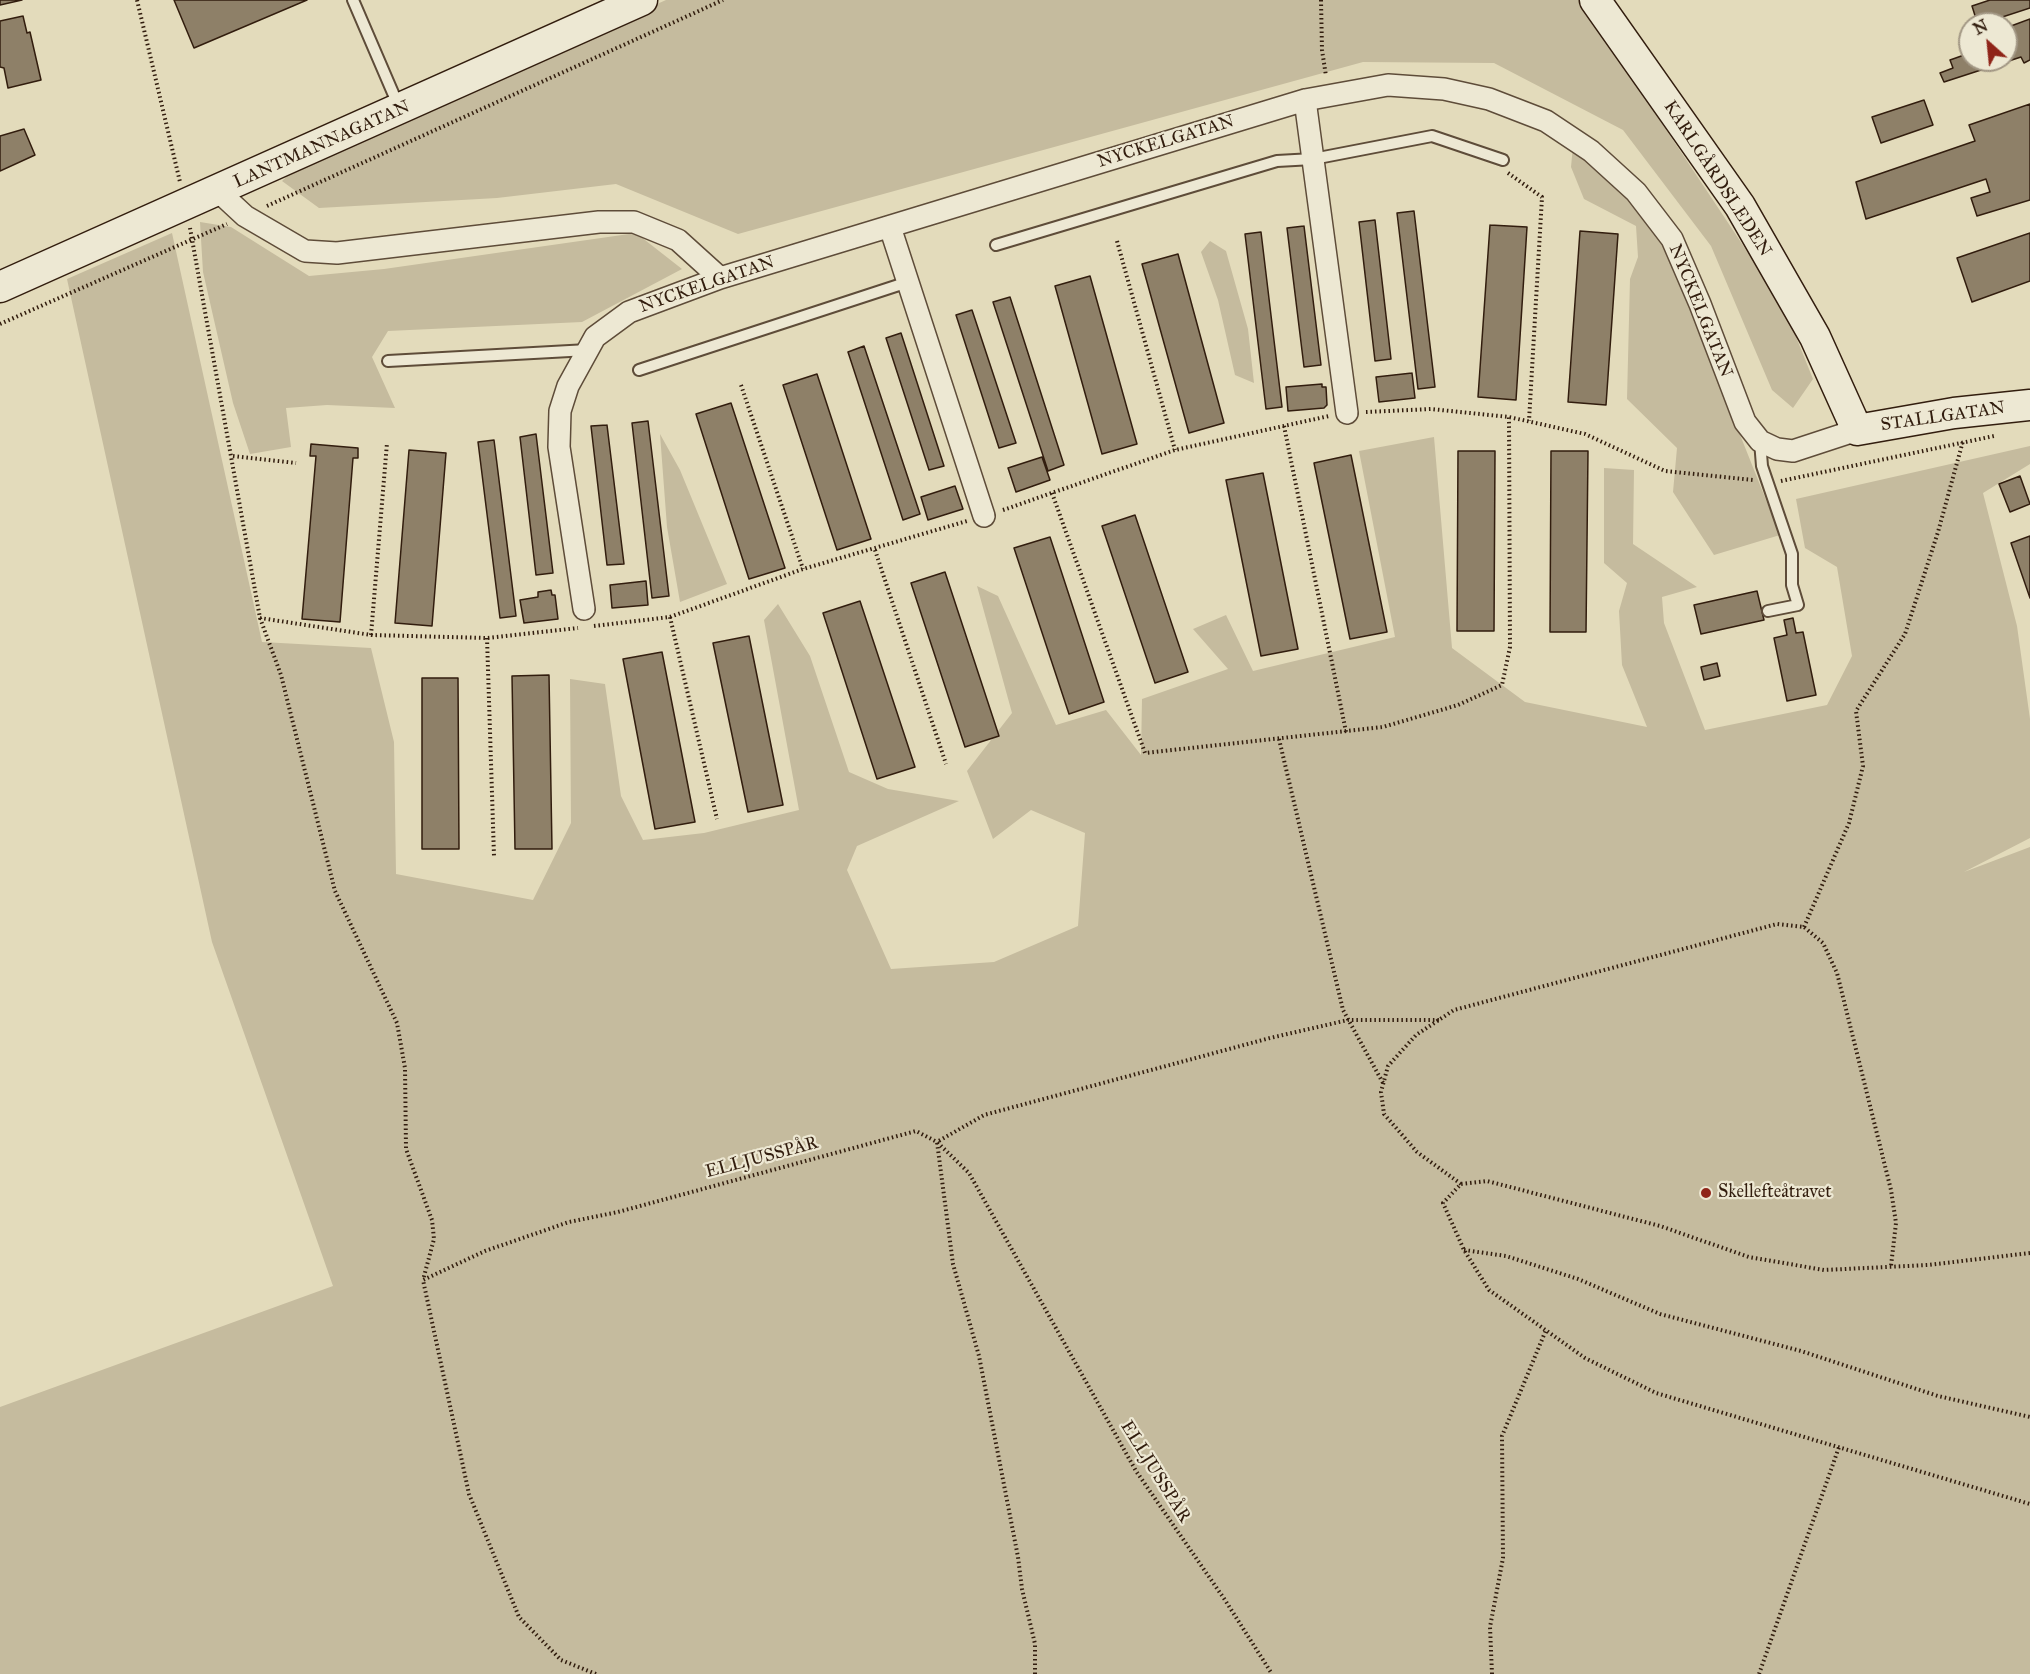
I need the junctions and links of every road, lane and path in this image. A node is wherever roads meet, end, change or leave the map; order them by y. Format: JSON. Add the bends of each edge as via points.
{"nodes":[{"id":1,"x":137,"y":0,"type":"edge"},
{"id":2,"x":353,"y":0,"type":"edge"},
{"id":3,"x":642,"y":0,"type":"edge"},
{"id":4,"x":723,"y":0,"type":"edge"},
{"id":5,"x":1321,"y":0,"type":"edge"},
{"id":6,"x":1595,"y":0,"type":"edge"},
{"id":7,"x":1329,"y":95,"type":"junction"},
{"id":8,"x":1305,"y":100,"type":"junction"},
{"id":9,"x":401,"y":110,"type":"junction"},
{"id":10,"x":1313,"y":159,"type":"junction"},
{"id":11,"x":1503,"y":160,"type":"joint"},
{"id":12,"x":218,"y":191,"type":"junction"},
{"id":13,"x":186,"y":204,"type":"junction"},
{"id":14,"x":245,"y":216,"type":"junction"},
{"id":15,"x":890,"y":227,"type":"junction"},
{"id":16,"x":192,"y":239,"type":"junction"},
{"id":17,"x":1117,"y":241,"type":"dead end"},
{"id":18,"x":996,"y":245,"type":"dead end"},
{"id":19,"x":720,"y":278,"type":"junction"},
{"id":20,"x":908,"y":282,"type":"junction"},
{"id":21,"x":0,"y":287,"type":"edge"},
{"id":22,"x":0,"y":324,"type":"edge"},
{"id":23,"x":588,"y":351,"type":"junction"},
{"id":24,"x":388,"y":361,"type":"dead end"},
{"id":25,"x":639,"y":370,"type":"dead end"},
{"id":26,"x":741,"y":385,"type":"dead end"},
{"id":27,"x":2030,"y":405,"type":"edge"},
{"id":28,"x":1347,"y":413,"type":"junction"},
{"id":29,"x":1509,"y":417,"type":"junction"},
{"id":30,"x":1528,"y":422,"type":"junction"},
{"id":31,"x":1284,"y":426,"type":"junction"},
{"id":32,"x":1857,"y":430,"type":"junction"},
{"id":33,"x":1996,"y":435,"type":"dead end"},
{"id":34,"x":1760,"y":441,"type":"junction"},
{"id":35,"x":1963,"y":441,"type":"junction"},
{"id":36,"x":387,"y":443,"type":"dead end"},
{"id":37,"x":1175,"y":450,"type":"junction"},
{"id":38,"x":233,"y":456,"type":"junction"},
{"id":39,"x":296,"y":463,"type":"dead end"},
{"id":40,"x":1767,"y":482,"type":"junction"},
{"id":41,"x":1052,"y":493,"type":"junction"},
{"id":42,"x":984,"y":516,"type":"junction"},
{"id":43,"x":875,"y":550,"type":"junction"},
{"id":44,"x":803,"y":569,"type":"junction"},
{"id":45,"x":584,"y":609,"type":"dead end"},
{"id":46,"x":1768,"y":611,"type":"dead end"},
{"id":47,"x":670,"y":617,"type":"junction"},
{"id":48,"x":260,"y":618,"type":"junction"},
{"id":49,"x":371,"y":635,"type":"junction"},
{"id":50,"x":487,"y":638,"type":"junction"},
{"id":51,"x":1346,"y":732,"type":"junction"},
{"id":52,"x":1279,"y":739,"type":"junction"},
{"id":53,"x":946,"y":764,"type":"dead end"},
{"id":54,"x":717,"y":819,"type":"dead end"},
{"id":55,"x":494,"y":856,"type":"dead end"},
{"id":56,"x":1804,"y":927,"type":"junction"},
{"id":57,"x":1348,"y":1020,"type":"junction"},
{"id":58,"x":1440,"y":1020,"type":"junction"},
{"id":59,"x":1383,"y":1083,"type":"junction"},
{"id":60,"x":937,"y":1142,"type":"junction"},
{"id":61,"x":1461,"y":1184,"type":"junction"},
{"id":62,"x":1464,"y":1250,"type":"junction"},
{"id":63,"x":2030,"y":1253,"type":"edge"},
{"id":64,"x":1891,"y":1266,"type":"junction"},
{"id":65,"x":423,"y":1280,"type":"junction"},
{"id":66,"x":1546,"y":1330,"type":"junction"},
{"id":67,"x":2030,"y":1418,"type":"edge"},
{"id":68,"x":1839,"y":1447,"type":"junction"},
{"id":69,"x":2030,"y":1504,"type":"edge"},
{"id":70,"x":597,"y":1674,"type":"edge"},
{"id":71,"x":1035,"y":1674,"type":"edge"},
{"id":72,"x":1272,"y":1674,"type":"edge"},
{"id":73,"x":1492,"y":1674,"type":"edge"},
{"id":74,"x":1759,"y":1674,"type":"edge"}],
"edges":[{"from":1,"to":13,"type":"path"},
{"from":2,"to":9,"type":"lane"},
{"from":3,"to":9,"type":"street","name":"LANTMANNAGATAN"},
{"from":4,"to":14,"type":"path"},
{"from":5,"to":7,"type":"path","via":[[1322,50]]},
{"from":6,"to":32,"type":"street","name":"KARLGÅRDSLEDEN","via":[[1740,206],[1815,337]]},
{"from":7,"to":8,"type":"street","name":"NYCKELGATAN"},
{"from":7,"to":34,"type":"street","name":"NYCKELGATAN","via":[[1388,85],[1444,89],[1489,99],[1546,121],[1591,151],[1636,192],[1672,239],[1745,422]]},
{"from":8,"to":10,"type":"street"},
{"from":8,"to":15,"type":"street","name":"NYCKELGATAN"},
{"from":9,"to":12,"type":"street","name":"LANTMANNAGATAN"},
{"from":10,"to":11,"type":"lane","via":[[1432,136]]},
{"from":10,"to":18,"type":"lane","via":[[1277,161]]},
{"from":10,"to":28,"type":"street"},
{"from":11,"to":30,"type":"path","via":[[1507,172],[1542,198]]},
{"from":12,"to":13,"type":"street","name":"LANTMANNAGATAN"},
{"from":12,"to":14,"type":"street"},
{"from":13,"to":16,"type":"path"},
{"from":13,"to":21,"type":"street","name":"LANTMANNAGATAN"},
{"from":14,"to":16,"type":"path"},
{"from":14,"to":19,"type":"street","via":[[305,251],[337,253],[599,222],[634,222],[678,240]]},
{"from":15,"to":19,"type":"street","name":"NYCKELGATAN"},
{"from":15,"to":20,"type":"street"},
{"from":16,"to":22,"type":"path"},
{"from":16,"to":38,"type":"path"},
{"from":17,"to":37,"type":"path"},
{"from":19,"to":23,"type":"street","name":"NYCKELGATAN","via":[[629,312],[595,337]]},
{"from":20,"to":25,"type":"lane"},
{"from":20,"to":42,"type":"street"},
{"from":23,"to":24,"type":"lane"},
{"from":23,"to":45,"type":"street","name":"NYCKELGATAN","via":[[560,411],[559,447]]},
{"from":26,"to":44,"type":"path"},
{"from":27,"to":32,"type":"street","name":"STALLGATAN"},
{"from":28,"to":29,"type":"path","via":[[1431,409]]},
{"from":28,"to":31,"type":"path"},
{"from":29,"to":30,"type":"path"},
{"from":29,"to":51,"type":"path","via":[[1510,647],[1502,686],[1458,705],[1383,727]]},
{"from":30,"to":40,"type":"path","via":[[1585,434],[1665,471]]},
{"from":31,"to":37,"type":"path"},
{"from":31,"to":51,"type":"path"},
{"from":32,"to":34,"type":"street","via":[[1793,451]]},
{"from":33,"to":35,"type":"path"},
{"from":34,"to":40,"type":"lane"},
{"from":35,"to":40,"type":"path"},
{"from":35,"to":56,"type":"path","via":[[1905,634],[1856,711],[1863,766],[1849,823]]},
{"from":36,"to":49,"type":"path"},
{"from":37,"to":41,"type":"path"},
{"from":38,"to":39,"type":"path"},
{"from":38,"to":48,"type":"path"},
{"from":40,"to":46,"type":"lane","via":[[1792,554],[1792,585],[1798,605]]},
{"from":41,"to":42,"type":"path"},
{"from":41,"to":52,"type":"path","via":[[1145,753]]},
{"from":42,"to":43,"type":"path"},
{"from":43,"to":44,"type":"path"},
{"from":43,"to":53,"type":"path"},
{"from":44,"to":47,"type":"path"},
{"from":47,"to":50,"type":"path"},
{"from":47,"to":54,"type":"path"},
{"from":48,"to":49,"type":"path"},
{"from":48,"to":65,"type":"path","via":[[281,675],[335,891],[397,1023],[405,1068],[406,1149],[432,1220],[434,1239]]},
{"from":49,"to":50,"type":"path"},
{"from":50,"to":55,"type":"path"},
{"from":51,"to":52,"type":"path"},
{"from":52,"to":57,"type":"path"},
{"from":56,"to":58,"type":"path","via":[[1777,924],[1454,1010]]},
{"from":56,"to":64,"type":"path","via":[[1823,943],[1837,973],[1892,1190],[1896,1223]]},
{"from":57,"to":58,"type":"path"},
{"from":57,"to":59,"type":"path"},
{"from":57,"to":60,"type":"path","via":[[984,1115]]},
{"from":58,"to":59,"type":"path","via":[[1416,1035],[1388,1066]]},
{"from":59,"to":61,"type":"path","via":[[1384,1114],[1418,1152]]},
{"from":60,"to":65,"type":"path","name":"ELLJUSSPÅR","via":[[916,1131],[569,1222],[485,1251]]},
{"from":60,"to":71,"type":"path","via":[[953,1264],[984,1379],[1035,1644]]},
{"from":60,"to":72,"type":"path","name":"ELLJUSSPÅR","via":[[969,1173],[1136,1471]]},
{"from":61,"to":62,"type":"path","via":[[1443,1203]]},
{"from":61,"to":64,"type":"path","via":[[1487,1181],[1591,1207],[1749,1257],[1824,1270]]},
{"from":62,"to":66,"type":"path","via":[[1489,1290]]},
{"from":62,"to":67,"type":"path","via":[[1506,1256],[1578,1279],[1660,1314],[1801,1352],[1938,1396]]},
{"from":63,"to":64,"type":"path"},
{"from":65,"to":70,"type":"path","via":[[469,1494],[519,1617],[561,1660]]},
{"from":66,"to":68,"type":"path","via":[[1585,1358],[1656,1394]]},
{"from":66,"to":73,"type":"path","via":[[1502,1436],[1503,1558],[1490,1627]]},
{"from":68,"to":69,"type":"path"},
{"from":68,"to":74,"type":"path"}]}
